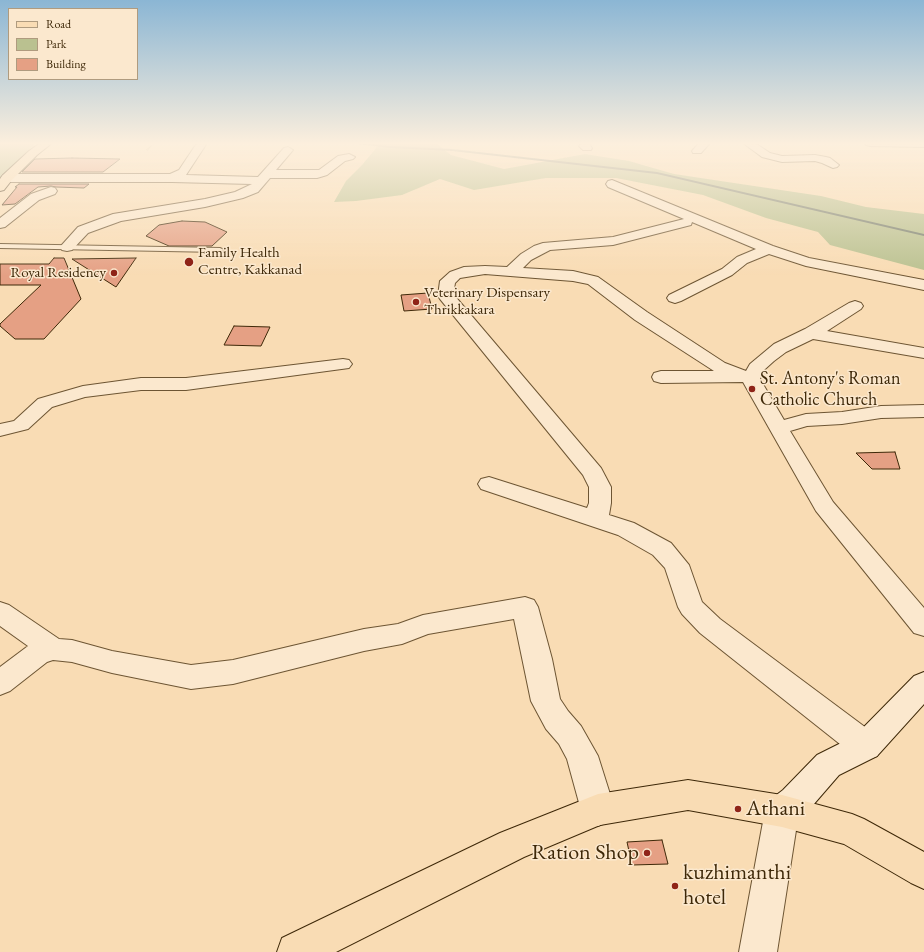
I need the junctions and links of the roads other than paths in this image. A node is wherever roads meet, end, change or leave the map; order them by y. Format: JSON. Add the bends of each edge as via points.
{"nodes":[{"id":1,"x":255,"y":187,"type":"edge"},
{"id":2,"x":620,"y":187,"type":"edge"},
{"id":3,"x":51,"y":190,"type":"dead end"},
{"id":4,"x":686,"y":222,"type":"dead end"},
{"id":5,"x":3,"y":226,"type":"edge"},
{"id":6,"x":0,"y":246,"type":"edge"},
{"id":7,"x":67,"y":247,"type":"junction"},
{"id":8,"x":768,"y":249,"type":"junction"},
{"id":9,"x":220,"y":250,"type":"dead end"},
{"id":10,"x":511,"y":272,"type":"junction"},
{"id":11,"x":924,"y":285,"type":"edge"},
{"id":12,"x":675,"y":298,"type":"dead end"},
{"id":13,"x":855,"y":306,"type":"dead end"},
{"id":14,"x":811,"y":333,"type":"junction"},
{"id":15,"x":924,"y":353,"type":"edge"},
{"id":16,"x":343,"y":364,"type":"dead end"},
{"id":17,"x":661,"y":377,"type":"dead end"},
{"id":18,"x":746,"y":378,"type":"junction"},
{"id":19,"x":924,"y":411,"type":"edge"},
{"id":20,"x":778,"y":428,"type":"junction"},
{"id":21,"x":0,"y":430,"type":"edge"},
{"id":22,"x":489,"y":484,"type":"dead end"},
{"id":23,"x":597,"y":519,"type":"junction"},
{"id":24,"x":0,"y":612,"type":"edge"},
{"id":25,"x":924,"y":626,"type":"edge"},
{"id":26,"x":53,"y":649,"type":"junction"},
{"id":27,"x":0,"y":684,"type":"edge"},
{"id":28,"x":924,"y":684,"type":"edge"},
{"id":29,"x":866,"y":746,"type":"junction"},
{"id":30,"x":598,"y":810,"type":"junction"},
{"id":31,"x":782,"y":811,"type":"junction"},
{"id":32,"x":924,"y":871,"type":"edge"},
{"id":33,"x":296,"y":952,"type":"edge"},
{"id":34,"x":758,"y":952,"type":"edge"}],
"edges":[{"from":1,"to":7,"type":"street","via":[[239,195],[205,203],[118,217],[83,230]]},
{"from":2,"to":8,"type":"street"},
{"from":3,"to":5,"type":"street","via":[[35,197]]},
{"from":4,"to":10,"type":"street","via":[[613,241],[539,248]]},
{"from":6,"to":7,"type":"lane"},
{"from":7,"to":9,"type":"lane"},
{"from":8,"to":11,"type":"street","via":[[806,262]]},
{"from":8,"to":12,"type":"street","via":[[742,260],[727,272]]},
{"from":10,"to":18,"type":"street","via":[[578,276],[593,280],[640,316],[693,351],[718,367]]},
{"from":10,"to":23,"type":"street","via":[[472,271],[455,275],[448,281],[446,296],[593,473],[600,487]]},
{"from":13,"to":14,"type":"street"},
{"from":14,"to":15,"type":"street"},
{"from":14,"to":18,"type":"street","via":[[768,356]]},
{"from":16,"to":21,"type":"street","via":[[186,384],[141,384],[83,392],[45,403],[21,425]]},
{"from":17,"to":18,"type":"street"},
{"from":18,"to":20,"type":"street"},
{"from":19,"to":20,"type":"street","via":[[881,412],[806,420]]},
{"from":20,"to":25,"type":"street","via":[[824,506]]},
{"from":22,"to":23,"type":"street"},
{"from":23,"to":29,"type":"street","via":[[626,529],[662,549],[676,565],[691,607],[710,626]]},
{"from":24,"to":26,"type":"street"},
{"from":26,"to":27,"type":"street","via":[[38,653]]},
{"from":26,"to":30,"type":"street","via":[[191,677],[233,672],[364,640],[402,634],[423,625],[526,607],[546,701],[582,756]]},
{"from":28,"to":29,"type":"street"},
{"from":29,"to":31,"type":"street","via":[[828,765],[795,801]]},
{"from":30,"to":31,"type":"main road","via":[[688,795]]},
{"from":30,"to":33,"type":"main road","via":[[512,845]]},
{"from":31,"to":32,"type":"main road","via":[[852,830]]},
{"from":31,"to":34,"type":"street"}]}
